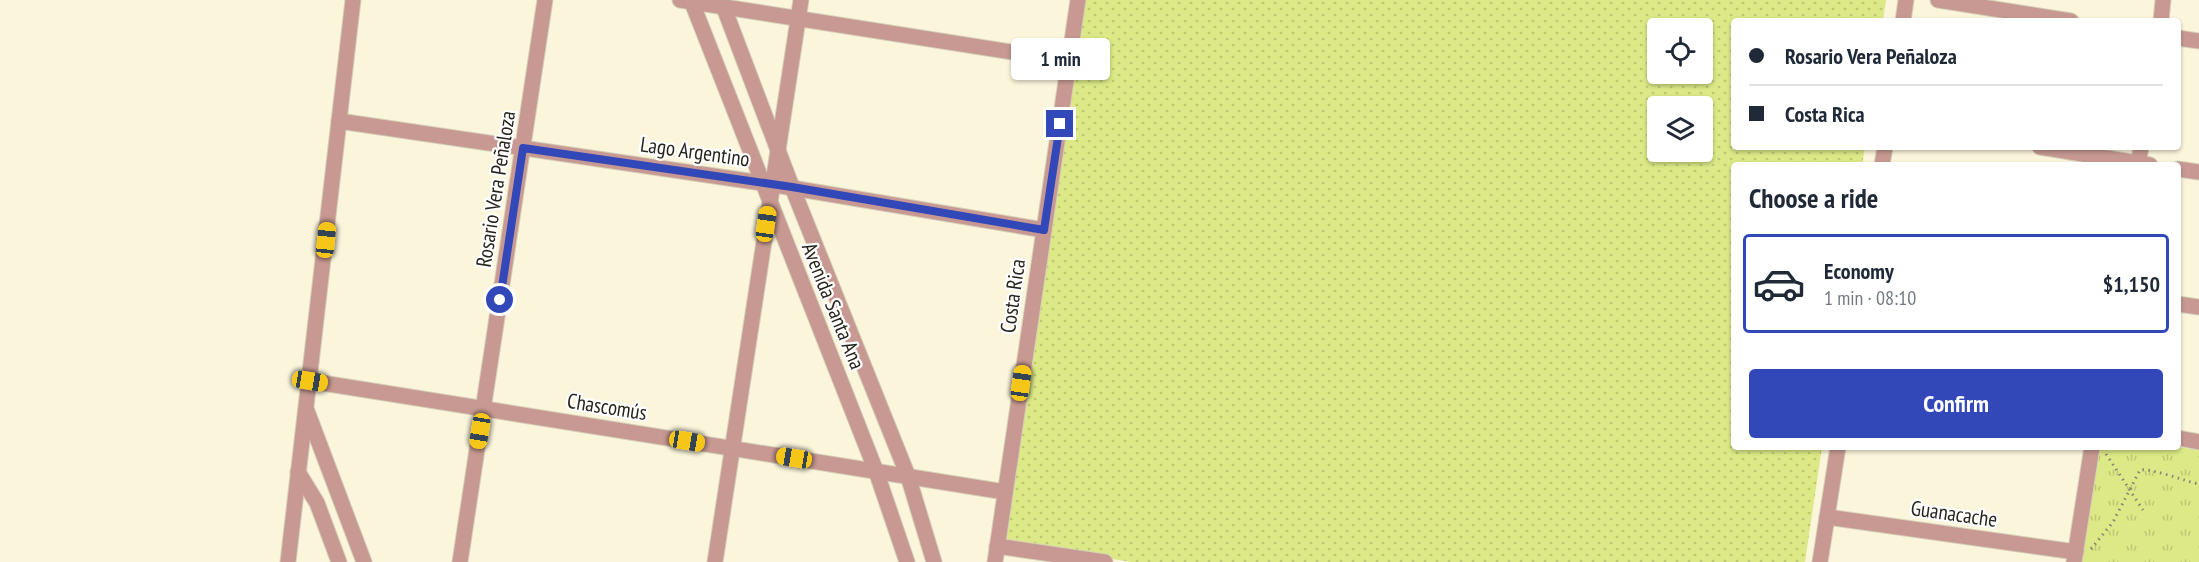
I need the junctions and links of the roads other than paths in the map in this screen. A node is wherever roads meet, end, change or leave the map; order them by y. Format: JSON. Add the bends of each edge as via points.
{"nodes":[{"id":1,"x":353,"y":0,"type":"edge"},
{"id":2,"x":545,"y":0,"type":"edge"},
{"id":3,"x":801,"y":0,"type":"edge"},
{"id":4,"x":1078,"y":0,"type":"edge"},
{"id":5,"x":1906,"y":0,"type":"edge"},
{"id":6,"x":1938,"y":0,"type":"edge"},
{"id":7,"x":2163,"y":0,"type":"edge"},
{"id":8,"x":688,"y":1,"type":"edge"},
{"id":9,"x":722,"y":3,"type":"edge"},
{"id":10,"x":798,"y":18,"type":"junction"},
{"id":11,"x":1903,"y":18,"type":"edge"},
{"id":12,"x":2053,"y":18,"type":"edge"},
{"id":13,"x":2160,"y":18,"type":"edge"},
{"id":14,"x":2181,"y":38,"type":"edge"},
{"id":15,"x":2199,"y":41,"type":"edge"},
{"id":16,"x":1069,"y":61,"type":"junction"},
{"id":17,"x":339,"y":121,"type":"junction"},
{"id":18,"x":523,"y":148,"type":"junction"},
{"id":19,"x":777,"y":149,"type":"junction"},
{"id":20,"x":2058,"y":150,"type":"edge"},
{"id":21,"x":2130,"y":162,"type":"edge"},
{"id":22,"x":2181,"y":169,"type":"edge"},
{"id":23,"x":2199,"y":172,"type":"edge"},
{"id":24,"x":767,"y":183,"type":"junction"},
{"id":25,"x":792,"y":187,"type":"junction"},
{"id":26,"x":770,"y":202,"type":"junction"},
{"id":27,"x":1044,"y":230,"type":"junction"},
{"id":28,"x":2181,"y":304,"type":"edge"},
{"id":29,"x":2199,"y":307,"type":"edge"},
{"id":30,"x":310,"y":381,"type":"junction"},
{"id":31,"x":305,"y":406,"type":"junction"},
{"id":32,"x":484,"y":409,"type":"junction"},
{"id":33,"x":2181,"y":439,"type":"edge"},
{"id":34,"x":2199,"y":442,"type":"edge"},
{"id":35,"x":733,"y":448,"type":"junction"},
{"id":36,"x":1838,"y":450,"type":"edge"},
{"id":37,"x":2092,"y":450,"type":"edge"},
{"id":38,"x":876,"y":471,"type":"junction"},
{"id":39,"x":298,"y":472,"type":"junction"},
{"id":40,"x":908,"y":477,"type":"junction"},
{"id":41,"x":1005,"y":492,"type":"junction"},
{"id":42,"x":1827,"y":517,"type":"junction"},
{"id":43,"x":997,"y":546,"type":"junction"},
{"id":44,"x":2080,"y":556,"type":"edge"},
{"id":45,"x":288,"y":562,"type":"edge"},
{"id":46,"x":339,"y":562,"type":"edge"},
{"id":47,"x":364,"y":562,"type":"edge"},
{"id":48,"x":460,"y":562,"type":"edge"},
{"id":49,"x":715,"y":562,"type":"edge"},
{"id":50,"x":907,"y":562,"type":"edge"},
{"id":51,"x":934,"y":562,"type":"edge"},
{"id":52,"x":994,"y":562,"type":"edge"},
{"id":53,"x":1105,"y":562,"type":"edge"},
{"id":54,"x":1820,"y":562,"type":"edge"}],
"edges":[{"from":1,"to":17,"type":"street"},
{"from":2,"to":18,"type":"street","name":"Rosario Vera Peñaloza"},
{"from":3,"to":10,"type":"street"},
{"from":4,"to":16,"type":"street","name":"Costa Rica"},
{"from":5,"to":11,"type":"street"},
{"from":6,"to":12,"type":"street"},
{"from":7,"to":13,"type":"street"},
{"from":8,"to":9,"type":"street"},
{"from":8,"to":24,"type":"street"},
{"from":9,"to":10,"type":"street"},
{"from":9,"to":19,"type":"street","name":"Avenida Santa Ana"},
{"from":10,"to":16,"type":"street"},
{"from":10,"to":19,"type":"street"},
{"from":14,"to":15,"type":"street"},
{"from":16,"to":27,"type":"street","name":"Costa Rica"},
{"from":17,"to":18,"type":"street","name":"Lago Argentino"},
{"from":17,"to":30,"type":"street"},
{"from":18,"to":24,"type":"street","name":"Lago Argentino"},
{"from":18,"to":32,"type":"street","name":"Rosario Vera Peñaloza"},
{"from":19,"to":24,"type":"street"},
{"from":19,"to":25,"type":"street","name":"Avenida Santa Ana"},
{"from":20,"to":21,"type":"street"},
{"from":22,"to":23,"type":"street"},
{"from":24,"to":25,"type":"street","name":"Lago Argentino"},
{"from":24,"to":26,"type":"street"},
{"from":25,"to":27,"type":"street","name":"Lago Argentino"},
{"from":25,"to":40,"type":"street","name":"Avenida Santa Ana"},
{"from":26,"to":35,"type":"street"},
{"from":26,"to":38,"type":"street","name":"Avenida Santa Ana"},
{"from":27,"to":41,"type":"street","name":"Costa Rica"},
{"from":28,"to":29,"type":"street"},
{"from":30,"to":31,"type":"street"},
{"from":30,"to":32,"type":"street","name":"Chascomús"},
{"from":31,"to":39,"type":"street"},
{"from":31,"to":47,"type":"street"},
{"from":32,"to":35,"type":"street","name":"Chascomús"},
{"from":32,"to":48,"type":"street","name":"Rosario Vera Peñaloza"},
{"from":33,"to":34,"type":"street"},
{"from":35,"to":38,"type":"street","name":"Chascomús"},
{"from":35,"to":49,"type":"street"},
{"from":36,"to":42,"type":"street"},
{"from":37,"to":44,"type":"street"},
{"from":38,"to":40,"type":"street","name":"Chascomús"},
{"from":38,"to":50,"type":"street","name":"Avenida Santa Ana"},
{"from":39,"to":45,"type":"street"},
{"from":39,"to":46,"type":"street","via":[[317,503]]},
{"from":40,"to":41,"type":"street","name":"Chascomús"},
{"from":40,"to":51,"type":"street","name":"Avenida Santa Ana"},
{"from":41,"to":43,"type":"street","name":"Costa Rica"},
{"from":42,"to":44,"type":"street","name":"Guanacache"},
{"from":42,"to":54,"type":"street"},
{"from":43,"to":52,"type":"street","name":"Costa Rica"},
{"from":43,"to":53,"type":"street"}]}
